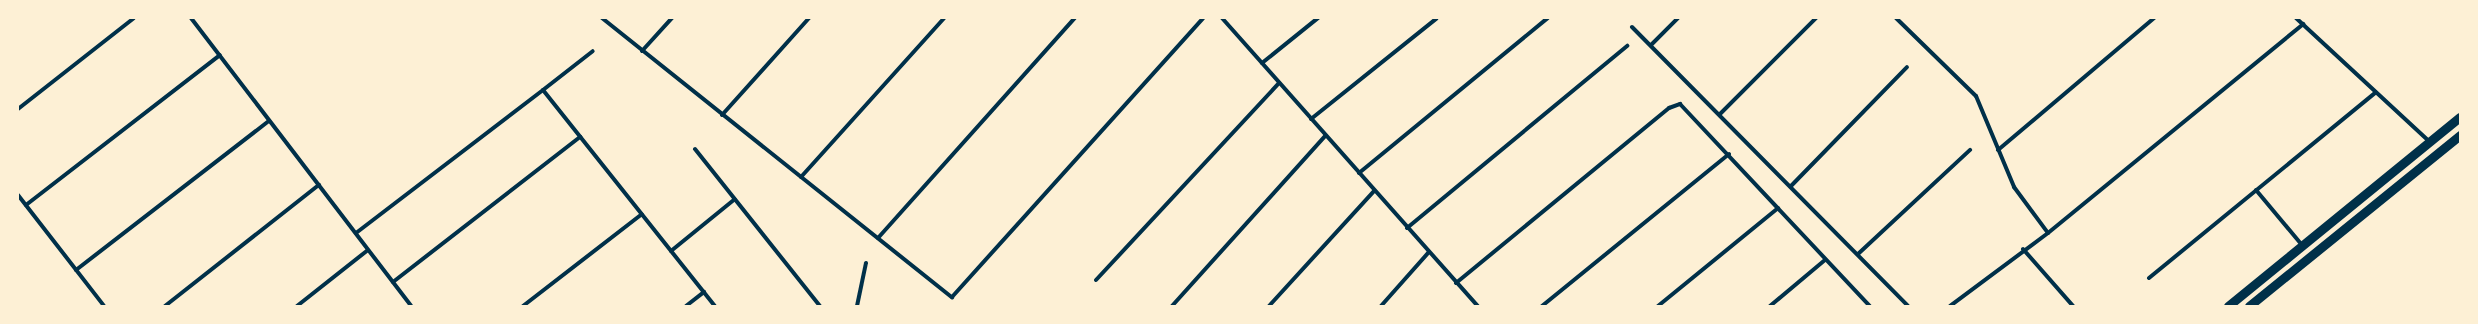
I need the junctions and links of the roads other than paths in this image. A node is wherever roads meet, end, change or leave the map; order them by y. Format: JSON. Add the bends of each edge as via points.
{"nodes":[{"id":1,"x":134,"y":18,"type":"edge"},
{"id":2,"x":191,"y":18,"type":"edge"},
{"id":3,"x":602,"y":18,"type":"edge"},
{"id":4,"x":672,"y":18,"type":"edge"},
{"id":5,"x":809,"y":18,"type":"edge"},
{"id":6,"x":944,"y":18,"type":"edge"},
{"id":7,"x":1075,"y":18,"type":"edge"},
{"id":8,"x":1204,"y":18,"type":"edge"},
{"id":9,"x":1222,"y":18,"type":"edge"},
{"id":10,"x":1318,"y":18,"type":"edge"},
{"id":11,"x":1437,"y":18,"type":"edge"},
{"id":12,"x":1548,"y":18,"type":"edge"},
{"id":13,"x":1678,"y":18,"type":"edge"},
{"id":14,"x":1816,"y":18,"type":"edge"},
{"id":15,"x":1896,"y":18,"type":"edge"},
{"id":16,"x":2154,"y":18,"type":"edge"},
{"id":17,"x":2296,"y":18,"type":"edge"},
{"id":18,"x":2303,"y":24,"type":"junction"},
{"id":19,"x":1632,"y":27,"type":"dead end"},
{"id":20,"x":1651,"y":45,"type":"junction"},
{"id":21,"x":1627,"y":46,"type":"dead end"},
{"id":22,"x":593,"y":51,"type":"dead end"},
{"id":23,"x":642,"y":51,"type":"junction"},
{"id":24,"x":220,"y":55,"type":"junction"},
{"id":25,"x":1262,"y":63,"type":"junction"},
{"id":26,"x":1907,"y":67,"type":"dead end"},
{"id":27,"x":1279,"y":83,"type":"junction"},
{"id":28,"x":543,"y":90,"type":"junction"},
{"id":29,"x":2376,"y":92,"type":"junction"},
{"id":30,"x":18,"y":108,"type":"edge"},
{"id":31,"x":1720,"y":114,"type":"junction"},
{"id":32,"x":722,"y":115,"type":"junction"},
{"id":33,"x":2460,"y":117,"type":"edge"},
{"id":34,"x":1311,"y":119,"type":"junction"},
{"id":35,"x":269,"y":121,"type":"junction"},
{"id":36,"x":2460,"y":135,"type":"edge"},
{"id":37,"x":1326,"y":136,"type":"junction"},
{"id":38,"x":580,"y":137,"type":"junction"},
{"id":39,"x":2430,"y":142,"type":"junction"},
{"id":40,"x":695,"y":149,"type":"dead end"},
{"id":41,"x":1970,"y":150,"type":"dead end"},
{"id":42,"x":1998,"y":150,"type":"junction"},
{"id":43,"x":1729,"y":154,"type":"junction"},
{"id":44,"x":1358,"y":173,"type":"junction"},
{"id":45,"x":801,"y":177,"type":"junction"},
{"id":46,"x":319,"y":185,"type":"junction"},
{"id":47,"x":1791,"y":186,"type":"junction"},
{"id":48,"x":2256,"y":190,"type":"junction"},
{"id":49,"x":1374,"y":191,"type":"junction"},
{"id":50,"x":18,"y":195,"type":"edge"},
{"id":51,"x":735,"y":199,"type":"junction"},
{"id":52,"x":26,"y":205,"type":"junction"},
{"id":53,"x":1778,"y":208,"type":"junction"},
{"id":54,"x":642,"y":214,"type":"junction"},
{"id":55,"x":1407,"y":228,"type":"junction"},
{"id":56,"x":356,"y":232,"type":"junction"},
{"id":57,"x":2048,"y":233,"type":"junction"},
{"id":58,"x":878,"y":238,"type":"junction"},
{"id":59,"x":2303,"y":245,"type":"junction"},
{"id":60,"x":2023,"y":249,"type":"junction"},
{"id":61,"x":368,"y":250,"type":"junction"},
{"id":62,"x":671,"y":251,"type":"junction"},
{"id":63,"x":1428,"y":253,"type":"junction"},
{"id":64,"x":1858,"y":254,"type":"junction"},
{"id":65,"x":1825,"y":260,"type":"junction"},
{"id":66,"x":866,"y":263,"type":"dead end"},
{"id":67,"x":76,"y":270,"type":"junction"},
{"id":68,"x":2148,"y":278,"type":"dead end"},
{"id":69,"x":1096,"y":280,"type":"dead end"},
{"id":70,"x":393,"y":282,"type":"junction"},
{"id":71,"x":1456,"y":283,"type":"junction"},
{"id":72,"x":704,"y":292,"type":"junction"},
{"id":73,"x":104,"y":306,"type":"edge"},
{"id":74,"x":164,"y":306,"type":"edge"},
{"id":75,"x":297,"y":306,"type":"edge"},
{"id":76,"x":411,"y":306,"type":"edge"},
{"id":77,"x":523,"y":306,"type":"edge"},
{"id":78,"x":686,"y":306,"type":"edge"},
{"id":79,"x":715,"y":306,"type":"edge"},
{"id":80,"x":820,"y":306,"type":"edge"},
{"id":81,"x":857,"y":306,"type":"edge"},
{"id":82,"x":1172,"y":306,"type":"edge"},
{"id":83,"x":1269,"y":306,"type":"edge"},
{"id":84,"x":1381,"y":306,"type":"edge"},
{"id":85,"x":1478,"y":306,"type":"edge"},
{"id":86,"x":1542,"y":306,"type":"edge"},
{"id":87,"x":1658,"y":306,"type":"edge"},
{"id":88,"x":1770,"y":306,"type":"edge"},
{"id":89,"x":1870,"y":306,"type":"edge"},
{"id":90,"x":1908,"y":306,"type":"edge"},
{"id":91,"x":1950,"y":306,"type":"edge"},
{"id":92,"x":2073,"y":306,"type":"edge"},
{"id":93,"x":2228,"y":306,"type":"edge"},
{"id":94,"x":2249,"y":306,"type":"edge"}],
"edges":[{"from":1,"to":30,"type":"street"},
{"from":2,"to":24,"type":"street"},
{"from":3,"to":23,"type":"street"},
{"from":4,"to":23,"type":"street"},
{"from":5,"to":32,"type":"street"},
{"from":6,"to":45,"type":"street"},
{"from":7,"to":58,"type":"street"},
{"from":8,"to":58,"type":"street","via":[[952,297]]},
{"from":9,"to":25,"type":"street"},
{"from":10,"to":25,"type":"street"},
{"from":11,"to":34,"type":"street"},
{"from":12,"to":44,"type":"street"},
{"from":13,"to":20,"type":"street"},
{"from":14,"to":31,"type":"street"},
{"from":15,"to":42,"type":"street","via":[[1976,96]]},
{"from":16,"to":42,"type":"street"},
{"from":17,"to":18,"type":"street"},
{"from":18,"to":29,"type":"street"},
{"from":18,"to":57,"type":"street"},
{"from":19,"to":20,"type":"street"},
{"from":20,"to":31,"type":"street"},
{"from":21,"to":55,"type":"street"},
{"from":22,"to":28,"type":"street"},
{"from":23,"to":32,"type":"street"},
{"from":24,"to":35,"type":"street"},
{"from":24,"to":52,"type":"street"},
{"from":25,"to":27,"type":"street"},
{"from":26,"to":47,"type":"street"},
{"from":27,"to":34,"type":"street"},
{"from":27,"to":69,"type":"street"},
{"from":28,"to":38,"type":"street"},
{"from":28,"to":56,"type":"street"},
{"from":29,"to":39,"type":"street"},
{"from":29,"to":48,"type":"street"},
{"from":31,"to":47,"type":"street"},
{"from":32,"to":45,"type":"street"},
{"from":33,"to":39,"type":"highway"},
{"from":34,"to":37,"type":"street"},
{"from":35,"to":46,"type":"street"},
{"from":35,"to":67,"type":"street"},
{"from":36,"to":94,"type":"highway"},
{"from":37,"to":44,"type":"street"},
{"from":37,"to":82,"type":"street"},
{"from":38,"to":54,"type":"street"},
{"from":38,"to":70,"type":"street"},
{"from":39,"to":59,"type":"highway"},
{"from":40,"to":51,"type":"street"},
{"from":41,"to":64,"type":"street"},
{"from":42,"to":57,"type":"street","via":[[2014,187]]},
{"from":43,"to":53,"type":"street"},
{"from":43,"to":71,"type":"street","via":[[1685,105],[1669,108]]},
{"from":43,"to":86,"type":"street"},
{"from":44,"to":49,"type":"street"},
{"from":45,"to":58,"type":"street"},
{"from":46,"to":56,"type":"street"},
{"from":46,"to":74,"type":"street"},
{"from":47,"to":64,"type":"street"},
{"from":48,"to":59,"type":"street"},
{"from":48,"to":68,"type":"street"},
{"from":49,"to":55,"type":"street"},
{"from":49,"to":83,"type":"street"},
{"from":50,"to":52,"type":"street"},
{"from":51,"to":62,"type":"street"},
{"from":51,"to":80,"type":"street"},
{"from":52,"to":67,"type":"street"},
{"from":53,"to":65,"type":"street"},
{"from":53,"to":87,"type":"street"},
{"from":54,"to":62,"type":"street"},
{"from":54,"to":77,"type":"street"},
{"from":55,"to":63,"type":"street"},
{"from":56,"to":61,"type":"street"},
{"from":57,"to":60,"type":"street"},
{"from":59,"to":93,"type":"highway"},
{"from":60,"to":91,"type":"street"},
{"from":60,"to":92,"type":"street"},
{"from":61,"to":70,"type":"street"},
{"from":61,"to":75,"type":"street"},
{"from":62,"to":72,"type":"street"},
{"from":63,"to":71,"type":"street"},
{"from":63,"to":84,"type":"street"},
{"from":64,"to":90,"type":"street"},
{"from":65,"to":88,"type":"street"},
{"from":65,"to":89,"type":"street"},
{"from":66,"to":81,"type":"street"},
{"from":67,"to":73,"type":"street"},
{"from":70,"to":76,"type":"street"},
{"from":71,"to":85,"type":"street"},
{"from":72,"to":78,"type":"street"},
{"from":72,"to":79,"type":"street"}]}
